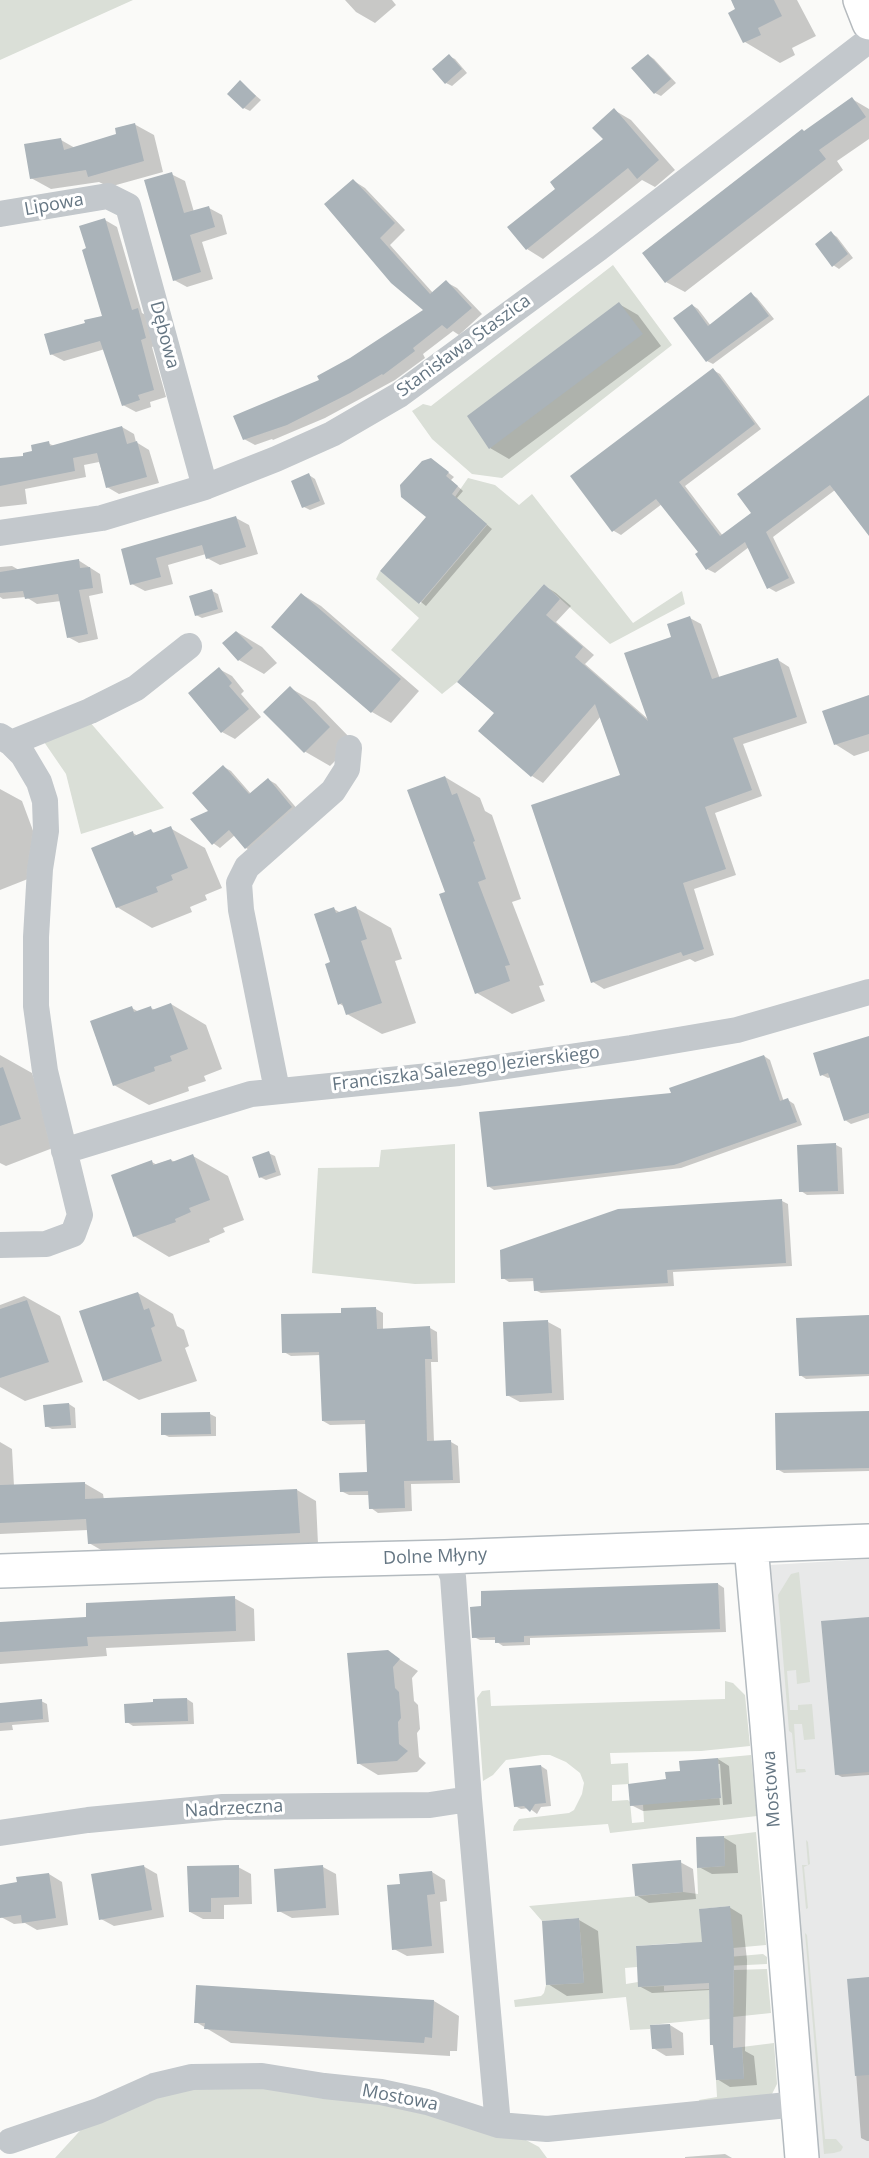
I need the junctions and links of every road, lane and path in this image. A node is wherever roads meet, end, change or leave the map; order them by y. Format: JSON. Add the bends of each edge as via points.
{"nodes":[{"id":1,"x":860,"y":0,"type":"edge"},
{"id":2,"x":869,"y":23,"type":"edge"},
{"id":3,"x":869,"y":40,"type":"edge"},
{"id":4,"x":108,"y":196,"type":"joint"},
{"id":5,"x":0,"y":214,"type":"edge"},
{"id":6,"x":205,"y":487,"type":"junction"},
{"id":7,"x":0,"y":533,"type":"edge"},
{"id":8,"x":189,"y":646,"type":"dead end"},
{"id":9,"x":6,"y":739,"type":"edge"},
{"id":10,"x":349,"y":748,"type":"dead end"},
{"id":11,"x":869,"y":992,"type":"edge"},
{"id":12,"x":278,"y":1090,"type":"junction"},
{"id":13,"x":64,"y":1151,"type":"junction"},
{"id":14,"x":0,"y":1245,"type":"edge"},
{"id":15,"x":869,"y":1541,"type":"edge"},
{"id":16,"x":751,"y":1545,"type":"junction"},
{"id":17,"x":445,"y":1557,"type":"junction"},
{"id":18,"x":0,"y":1571,"type":"edge"},
{"id":19,"x":469,"y":1799,"type":"junction"},
{"id":20,"x":0,"y":1833,"type":"edge"},
{"id":21,"x":798,"y":2104,"type":"junction"},
{"id":22,"x":498,"y":2125,"type":"junction"},
{"id":23,"x":10,"y":2141,"type":"dead end"},
{"id":24,"x":802,"y":2158,"type":"edge"}],
"edges":[{"from":1,"to":2,"type":"street"},
{"from":3,"to":6,"type":"street","name":"Stanisława Staszica","via":[[599,248],[399,395],[332,434]]},
{"from":4,"to":5,"type":"street","name":"Lipowa"},
{"from":4,"to":6,"type":"street","name":"Dębowa","via":[[128,206]]},
{"from":6,"to":7,"type":"street","name":"Stanisława Staszica","via":[[102,518]]},
{"from":8,"to":9,"type":"street","via":[[136,688],[90,711]]},
{"from":9,"to":13,"type":"street","via":[[36,775],[45,801],[47,817],[36,928],[36,1006],[45,1071]]},
{"from":10,"to":12,"type":"street","via":[[347,769],[333,791],[247,867],[239,883],[238,897]]},
{"from":11,"to":12,"type":"street","name":"Franciszka Salezego Jezierskiego","via":[[737,1030],[655,1044],[459,1073]]},
{"from":12,"to":13,"type":"street","name":"Franciszka Salezego Jezierskiego","via":[[251,1094]]},
{"from":13,"to":14,"type":"street","via":[[80,1215],[73,1234],[46,1244]]},
{"from":15,"to":16,"type":"street","name":"Dolne Młyny"},
{"from":16,"to":17,"type":"street","name":"Dolne Młyny"},
{"from":16,"to":21,"type":"street","name":"Mostowa"},
{"from":17,"to":18,"type":"street","name":"Dolne Młyny"},
{"from":17,"to":19,"type":"street","via":[[453,1577]]},
{"from":19,"to":20,"type":"street","name":"Nadrzeczna","via":[[430,1804],[223,1807]]},
{"from":19,"to":22,"type":"street"},
{"from":21,"to":22,"type":"street","name":"Mostowa","via":[[547,2129]]},
{"from":21,"to":24,"type":"street","name":"Mostowa"},
{"from":22,"to":23,"type":"street","name":"Mostowa","via":[[381,2092],[262,2076],[201,2077],[154,2086]]}]}
